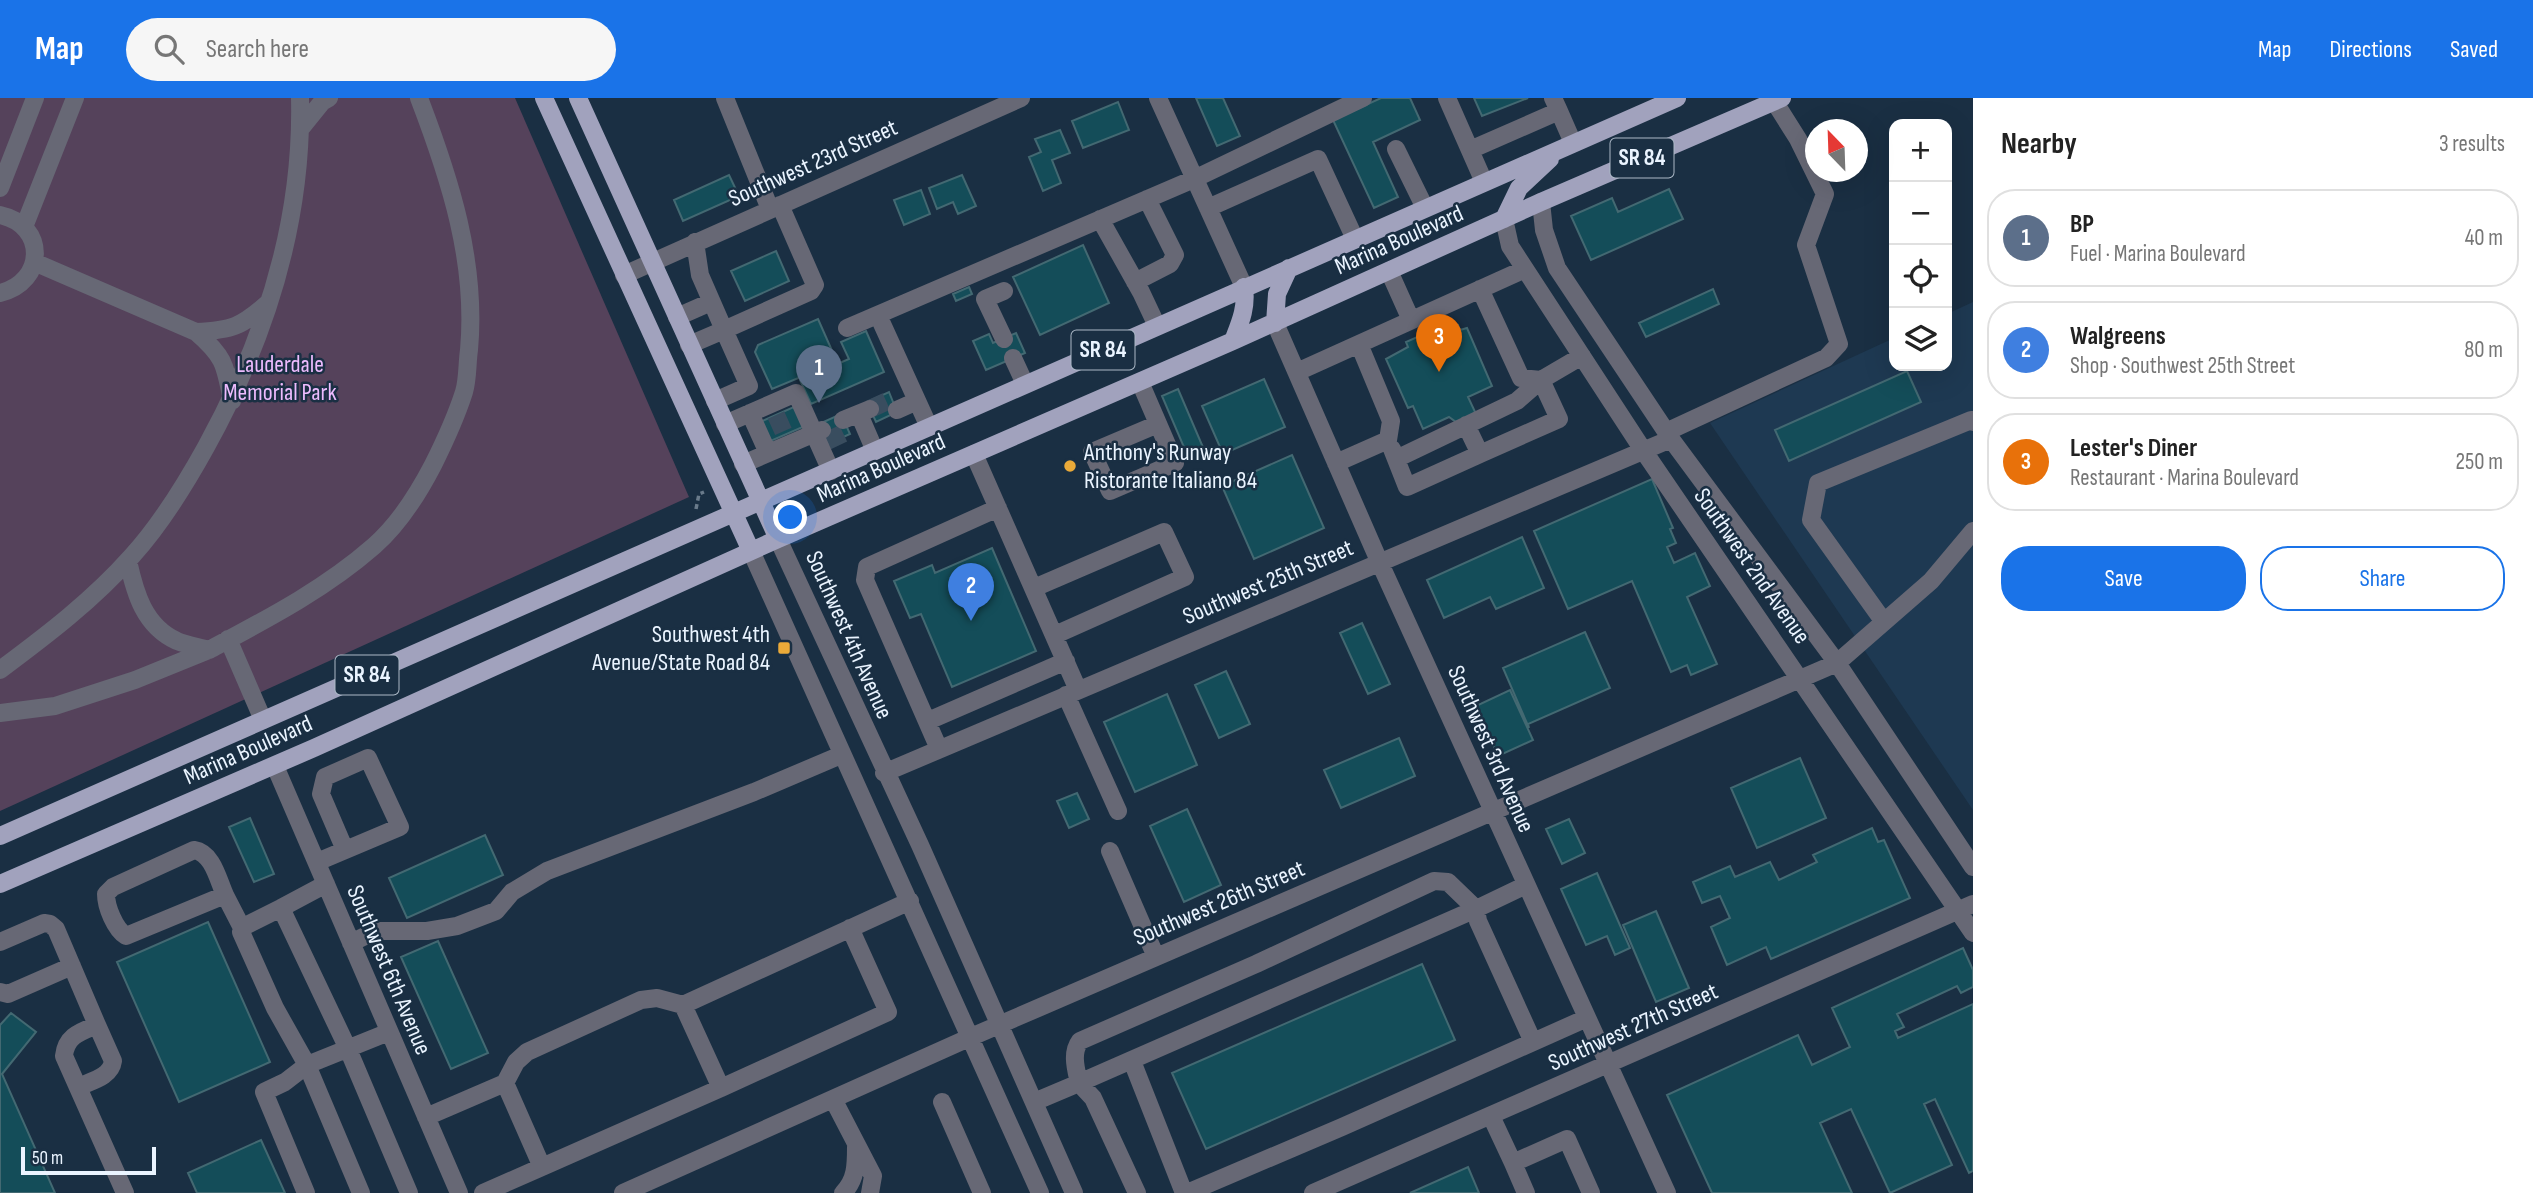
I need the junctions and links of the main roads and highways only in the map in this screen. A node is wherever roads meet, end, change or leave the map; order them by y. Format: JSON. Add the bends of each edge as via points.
{"nodes":[{"id":1,"x":544,"y":98,"type":"edge"},
{"id":2,"x":578,"y":98,"type":"edge"},
{"id":3,"x":1677,"y":98,"type":"edge"},
{"id":4,"x":1778,"y":100,"type":"edge"},
{"id":5,"x":1573,"y":143,"type":"junction"},
{"id":6,"x":1504,"y":219,"type":"junction"},
{"id":7,"x":1289,"y":268,"type":"junction"},
{"id":8,"x":1244,"y":287,"type":"junction"},
{"id":9,"x":1275,"y":323,"type":"junction"},
{"id":10,"x":1233,"y":341,"type":"junction"},
{"id":11,"x":761,"y":502,"type":"junction"},
{"id":12,"x":734,"y":513,"type":"junction"},
{"id":13,"x":778,"y":539,"type":"junction"},
{"id":14,"x":751,"y":551,"type":"junction"},
{"id":15,"x":0,"y":836,"type":"edge"},
{"id":16,"x":0,"y":884,"type":"edge"}],
"edges":[{"from":1,"to":12,"type":"main road"},
{"from":2,"to":11,"type":"main road","name":"Southwest 4th Avenue"},
{"from":3,"to":5,"type":"main road","name":"Marina Boulevard","number":"SR 84"},
{"from":4,"to":6,"type":"main road","name":"Marina Boulevard","number":"SR 84"},
{"from":5,"to":6,"type":"main road","via":[[1541,165],[1519,188]]},
{"from":5,"to":7,"type":"main road","name":"Marina Boulevard","number":"SR 84"},
{"from":6,"to":9,"type":"main road","name":"Marina Boulevard","number":"SR 84"},
{"from":7,"to":8,"type":"main road","name":"Marina Boulevard","number":"SR 84"},
{"from":7,"to":9,"type":"main road","via":[[1277,294]]},
{"from":8,"to":10,"type":"main road","via":[[1246,301]]},
{"from":8,"to":11,"type":"main road","name":"Marina Boulevard","number":"SR 84"},
{"from":9,"to":10,"type":"main road","name":"Marina Boulevard","number":"SR 84"},
{"from":10,"to":13,"type":"main road","name":"Marina Boulevard","number":"SR 84"},
{"from":11,"to":12,"type":"main road","name":"Marina Boulevard","number":"SR 84"},
{"from":11,"to":13,"type":"main road","name":"Southwest 4th Avenue"},
{"from":12,"to":14,"type":"main road"},
{"from":12,"to":15,"type":"main road","name":"Marina Boulevard","number":"SR 84"},
{"from":13,"to":14,"type":"main road","name":"Marina Boulevard","number":"SR 84"},
{"from":14,"to":16,"type":"main road","name":"Marina Boulevard","number":"SR 84","via":[[275,766]]}]}
